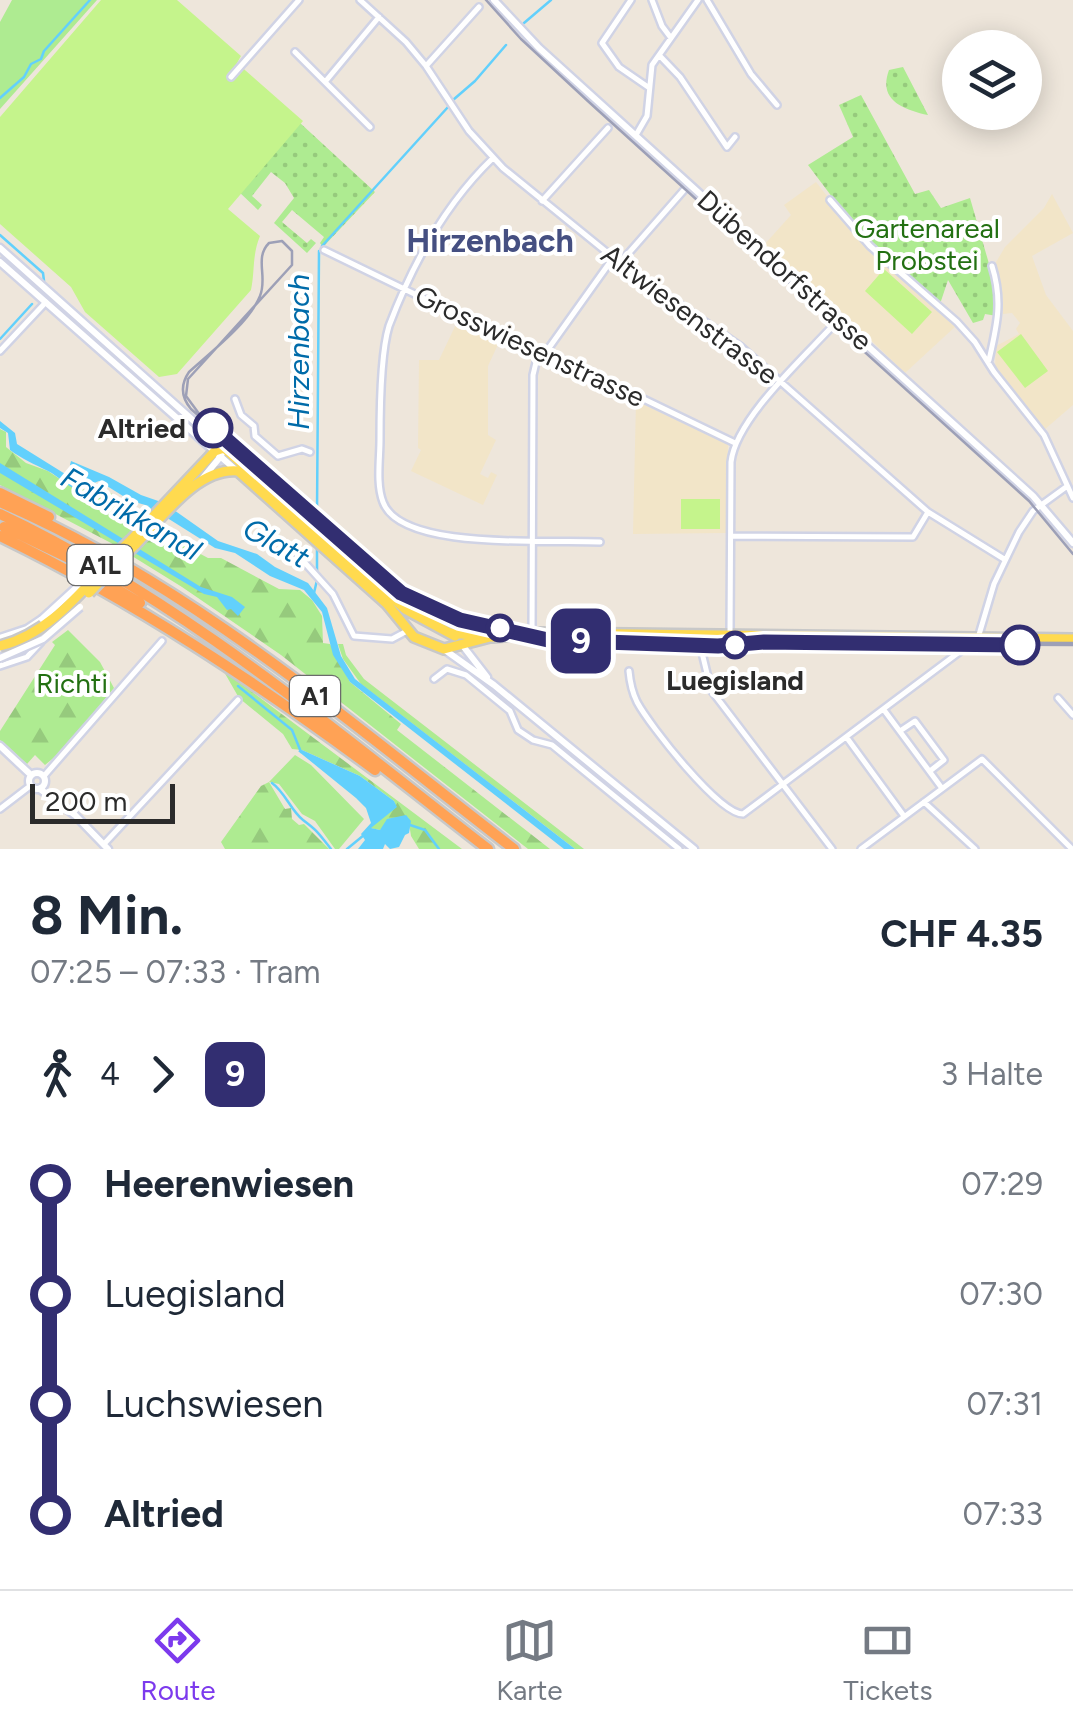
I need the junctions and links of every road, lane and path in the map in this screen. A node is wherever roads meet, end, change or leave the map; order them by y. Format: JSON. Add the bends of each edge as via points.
{"nodes":[{"id":1,"x":299,"y":0,"type":"edge"},
{"id":2,"x":360,"y":0,"type":"edge"},
{"id":3,"x":494,"y":0,"type":"edge"},
{"id":4,"x":631,"y":0,"type":"edge"},
{"id":5,"x":652,"y":0,"type":"edge"},
{"id":6,"x":698,"y":0,"type":"edge"},
{"id":7,"x":706,"y":0,"type":"edge"},
{"id":8,"x":479,"y":7,"type":"dead end"},
{"id":9,"x":380,"y":17,"type":"junction"},
{"id":10,"x":672,"y":38,"type":"junction"},
{"id":11,"x":295,"y":52,"type":"dead end"},
{"id":12,"x":659,"y":55,"type":"junction"},
{"id":13,"x":426,"y":66,"type":"junction"},
{"id":14,"x":231,"y":78,"type":"dead end"},
{"id":15,"x":325,"y":82,"type":"junction"},
{"id":16,"x":648,"y":87,"type":"junction"},
{"id":17,"x":777,"y":105,"type":"dead end"},
{"id":18,"x":370,"y":127,"type":"dead end"},
{"id":19,"x":608,"y":128,"type":"dead end"},
{"id":20,"x":636,"y":135,"type":"junction"},
{"id":21,"x":735,"y":137,"type":"dead end"},
{"id":22,"x":493,"y":158,"type":"junction"},
{"id":23,"x":684,"y":190,"type":"dead end"},
{"id":24,"x":830,"y":200,"type":"dead end"},
{"id":25,"x":542,"y":201,"type":"junction"},
{"id":26,"x":0,"y":248,"type":"edge"},
{"id":27,"x":324,"y":250,"type":"dead end"},
{"id":28,"x":613,"y":258,"type":"junction"},
{"id":29,"x":0,"y":262,"type":"edge"},
{"id":30,"x":620,"y":263,"type":"junction"},
{"id":31,"x":992,"y":266,"type":"dead end"},
{"id":32,"x":406,"y":289,"type":"junction"},
{"id":33,"x":49,"y":299,"type":"junction"},
{"id":34,"x":839,"y":320,"type":"junction"},
{"id":35,"x":0,"y":351,"type":"edge"},
{"id":36,"x":547,"y":353,"type":"junction"},
{"id":37,"x":538,"y":354,"type":"junction"},
{"id":38,"x":989,"y":363,"type":"junction"},
{"id":39,"x":782,"y":382,"type":"junction"},
{"id":40,"x":235,"y":399,"type":"dead end"},
{"id":41,"x":735,"y":443,"type":"junction"},
{"id":42,"x":220,"y":452,"type":"junction"},
{"id":43,"x":310,"y":452,"type":"dead end"},
{"id":44,"x":238,"y":472,"type":"junction"},
{"id":45,"x":201,"y":481,"type":"junction"},
{"id":46,"x":1066,"y":487,"type":"junction"},
{"id":47,"x":0,"y":493,"type":"edge"},
{"id":48,"x":180,"y":496,"type":"junction"},
{"id":49,"x":1073,"y":498,"type":"edge"},
{"id":50,"x":0,"y":502,"type":"edge"},
{"id":51,"x":1042,"y":505,"type":"junction"},
{"id":52,"x":928,"y":512,"type":"junction"},
{"id":53,"x":0,"y":514,"type":"edge"},
{"id":54,"x":1,"y":529,"type":"edge"},
{"id":55,"x":732,"y":536,"type":"junction"},
{"id":56,"x":532,"y":540,"type":"junction"},
{"id":57,"x":600,"y":542,"type":"dead end"},
{"id":58,"x":1073,"y":544,"type":"edge"},
{"id":59,"x":296,"y":553,"type":"dead end"},
{"id":60,"x":109,"y":558,"type":"junction"},
{"id":61,"x":1004,"y":559,"type":"junction"},
{"id":62,"x":89,"y":593,"type":"junction"},
{"id":63,"x":69,"y":602,"type":"junction"},
{"id":64,"x":425,"y":620,"type":"junction"},
{"id":65,"x":195,"y":624,"type":"junction"},
{"id":66,"x":407,"y":631,"type":"junction"},
{"id":67,"x":450,"y":632,"type":"junction"},
{"id":68,"x":532,"y":634,"type":"junction"},
{"id":69,"x":492,"y":636,"type":"junction"},
{"id":70,"x":698,"y":636,"type":"junction"},
{"id":71,"x":730,"y":637,"type":"junction"},
{"id":72,"x":978,"y":638,"type":"junction"},
{"id":73,"x":1073,"y":639,"type":"edge"},
{"id":74,"x":1,"y":640,"type":"edge"},
{"id":75,"x":162,"y":641,"type":"dead end"},
{"id":76,"x":462,"y":646,"type":"junction"},
{"id":77,"x":447,"y":649,"type":"junction"},
{"id":78,"x":0,"y":658,"type":"edge"},
{"id":79,"x":0,"y":666,"type":"edge"},
{"id":80,"x":629,"y":671,"type":"dead end"},
{"id":81,"x":434,"y":679,"type":"dead end"},
{"id":82,"x":494,"y":685,"type":"junction"},
{"id":83,"x":1058,"y":698,"type":"dead end"},
{"id":84,"x":238,"y":700,"type":"dead end"},
{"id":85,"x":884,"y":710,"type":"junction"},
{"id":86,"x":1073,"y":716,"type":"edge"},
{"id":87,"x":537,"y":720,"type":"junction"},
{"id":88,"x":900,"y":731,"type":"junction"},
{"id":89,"x":526,"y":734,"type":"junction"},
{"id":90,"x":846,"y":738,"type":"junction"},
{"id":91,"x":0,"y":749,"type":"edge"},
{"id":92,"x":930,"y":771,"type":"junction"},
{"id":93,"x":30,"y":780,"type":"junction"},
{"id":94,"x":43,"y":783,"type":"junction"},
{"id":95,"x":781,"y":786,"type":"junction"},
{"id":96,"x":942,"y":788,"type":"junction"},
{"id":97,"x":924,"y":802,"type":"junction"},
{"id":98,"x":0,"y":809,"type":"edge"},
{"id":99,"x":905,"y":816,"type":"junction"},
{"id":100,"x":106,"y":847,"type":"edge"},
{"id":101,"x":480,"y":849,"type":"edge"},
{"id":102,"x":488,"y":849,"type":"edge"},
{"id":103,"x":514,"y":849,"type":"edge"},
{"id":104,"x":678,"y":849,"type":"edge"},
{"id":105,"x":694,"y":849,"type":"edge"},
{"id":106,"x":832,"y":849,"type":"edge"},
{"id":107,"x":861,"y":849,"type":"edge"},
{"id":108,"x":976,"y":849,"type":"edge"},
{"id":109,"x":1072,"y":849,"type":"edge"}],
"edges":[{"from":1,"to":14,"type":"street"},
{"from":2,"to":9,"type":"street","name":"Altwiesenstrasse"},
{"from":3,"to":20,"type":"main road","name":"Dübendorfstrasse"},
{"from":4,"to":16,"type":"street","via":[[602,43]]},
{"from":5,"to":10,"type":"street"},
{"from":6,"to":10,"type":"street"},
{"from":7,"to":17,"type":"street"},
{"from":8,"to":13,"type":"street"},
{"from":9,"to":13,"type":"street","name":"Altwiesenstrasse"},
{"from":9,"to":15,"type":"street"},
{"from":10,"to":12,"type":"street"},
{"from":11,"to":15,"type":"street"},
{"from":12,"to":16,"type":"street"},
{"from":12,"to":21,"type":"street","via":[[728,146]]},
{"from":13,"to":22,"type":"street","name":"Altwiesenstrasse"},
{"from":15,"to":18,"type":"street"},
{"from":16,"to":20,"type":"street","via":[[647,116]]},
{"from":19,"to":25,"type":"street"},
{"from":20,"to":34,"type":"main road","name":"Dübendorfstrasse"},
{"from":22,"to":25,"type":"street","name":"Altwiesenstrasse"},
{"from":22,"to":32,"type":"street","via":[[451,204]]},
{"from":23,"to":30,"type":"street"},
{"from":24,"to":38,"type":"street","via":[[870,246],[957,322]]},
{"from":25,"to":28,"type":"street","name":"Altwiesenstrasse"},
{"from":26,"to":33,"type":"main road"},
{"from":27,"to":32,"type":"street","name":"Grosswiesenstrasse"},
{"from":28,"to":30,"type":"street","name":"Altwiesenstrasse"},
{"from":28,"to":36,"type":"street"},
{"from":29,"to":33,"type":"main road"},
{"from":30,"to":39,"type":"street","name":"Altwiesenstrasse"},
{"from":31,"to":38,"type":"street","via":[[1000,313]]},
{"from":32,"to":37,"type":"street","name":"Grosswiesenstrasse"},
{"from":32,"to":56,"type":"street","via":[[385,344],[383,503],[414,530]]},
{"from":33,"to":35,"type":"street"},
{"from":33,"to":42,"type":"main road"},
{"from":34,"to":39,"type":"street"},
{"from":34,"to":51,"type":"main road","name":"Dübendorfstrasse"},
{"from":36,"to":37,"type":"street","name":"Grosswiesenstrasse"},
{"from":36,"to":41,"type":"street","name":"Grosswiesenstrasse"},
{"from":37,"to":56,"type":"street"},
{"from":38,"to":46,"type":"street","via":[[1044,435]]},
{"from":39,"to":41,"type":"street"},
{"from":39,"to":52,"type":"street","name":"Altwiesenstrasse"},
{"from":40,"to":43,"type":"street","via":[[255,436],[278,456]]},
{"from":41,"to":55,"type":"street"},
{"from":42,"to":44,"type":"main road"},
{"from":42,"to":45,"type":"main road"},
{"from":42,"to":48,"type":"main road"},
{"from":42,"to":64,"type":"main road"},
{"from":44,"to":45,"type":"main road","via":[[223,470]]},
{"from":44,"to":66,"type":"main road","via":[[387,604]]},
{"from":45,"to":48,"type":"main road"},
{"from":46,"to":49,"type":"street"},
{"from":46,"to":51,"type":"street"},
{"from":47,"to":60,"type":"highway","via":[[87,537]]},
{"from":48,"to":60,"type":"main road","bridge":true},
{"from":48,"to":62,"type":"main road","bridge":true},
{"from":50,"to":60,"type":"highway","number":"A1"},
{"from":51,"to":58,"type":"main road","name":"Dübendorfstrasse"},
{"from":51,"to":61,"type":"street"},
{"from":52,"to":55,"type":"street","via":[[913,537]]},
{"from":52,"to":61,"type":"street","name":"Altwiesenstrasse"},
{"from":53,"to":65,"type":"highway","number":"A1L"},
{"from":54,"to":65,"type":"highway","number":"A1L"},
{"from":54,"to":101,"type":"highway","number":"A1","via":[[302,716]]},
{"from":55,"to":71,"type":"street"},
{"from":56,"to":57,"type":"street"},
{"from":56,"to":68,"type":"street"},
{"from":59,"to":66,"type":"street","via":[[333,594],[354,636],[392,639]]},
{"from":60,"to":63,"type":"main road","bridge":true},
{"from":60,"to":74,"type":"main road","bridge":true,"via":[[35,624]]},
{"from":60,"to":103,"type":"highway","number":"A1","via":[[240,638]]},
{"from":61,"to":72,"type":"street"},
{"from":62,"to":63,"type":"main road","bridge":true},
{"from":62,"to":78,"type":"main road","bridge":true,"via":[[44,639]]},
{"from":63,"to":74,"type":"main road","bridge":true,"via":[[42,628]]},
{"from":63,"to":79,"type":"street","via":[[36,649]]},
{"from":64,"to":66,"type":"main road"},
{"from":64,"to":67,"type":"main road"},
{"from":65,"to":102,"type":"highway","number":"A1L"},
{"from":66,"to":77,"type":"main road"},
{"from":67,"to":69,"type":"main road"},
{"from":67,"to":76,"type":"main road"},
{"from":67,"to":77,"type":"main road","via":[[454,641]]},
{"from":68,"to":69,"type":"main road"},
{"from":68,"to":70,"type":"main road"},
{"from":69,"to":76,"type":"main road"},
{"from":70,"to":71,"type":"main road"},
{"from":70,"to":95,"type":"street","via":[[711,690]]},
{"from":71,"to":72,"type":"main road"},
{"from":72,"to":73,"type":"main road"},
{"from":72,"to":85,"type":"street"},
{"from":75,"to":94,"type":"street"},
{"from":76,"to":77,"type":"main road"},
{"from":76,"to":82,"type":"main road"},
{"from":77,"to":82,"type":"main road"},
{"from":80,"to":95,"type":"street","via":[[644,712],[690,772],[734,813],[743,814]]},
{"from":81,"to":89,"type":"street","via":[[447,669],[466,676],[510,711]]},
{"from":82,"to":87,"type":"main road"},
{"from":83,"to":86,"type":"street"},
{"from":84,"to":100,"type":"street"},
{"from":85,"to":88,"type":"street"},
{"from":85,"to":90,"type":"street"},
{"from":87,"to":89,"type":"street"},
{"from":87,"to":105,"type":"main road"},
{"from":88,"to":92,"type":"street"},
{"from":88,"to":92,"type":"street","via":[[915,721],[944,760]]},
{"from":89,"to":104,"type":"street","via":[[552,745]]},
{"from":90,"to":95,"type":"street"},
{"from":90,"to":99,"type":"street"},
{"from":91,"to":93,"type":"main road"},
{"from":92,"to":96,"type":"street"},
{"from":93,"to":94,"type":"main road"},
{"from":93,"to":94,"type":"main road","via":[[36,773]]},
{"from":93,"to":98,"type":"street"},
{"from":94,"to":100,"type":"main road"},
{"from":95,"to":106,"type":"street"},
{"from":96,"to":97,"type":"street"},
{"from":96,"to":109,"type":"street","via":[[982,760]]},
{"from":97,"to":99,"type":"street"},
{"from":97,"to":108,"type":"street"},
{"from":99,"to":107,"type":"street"}]}
